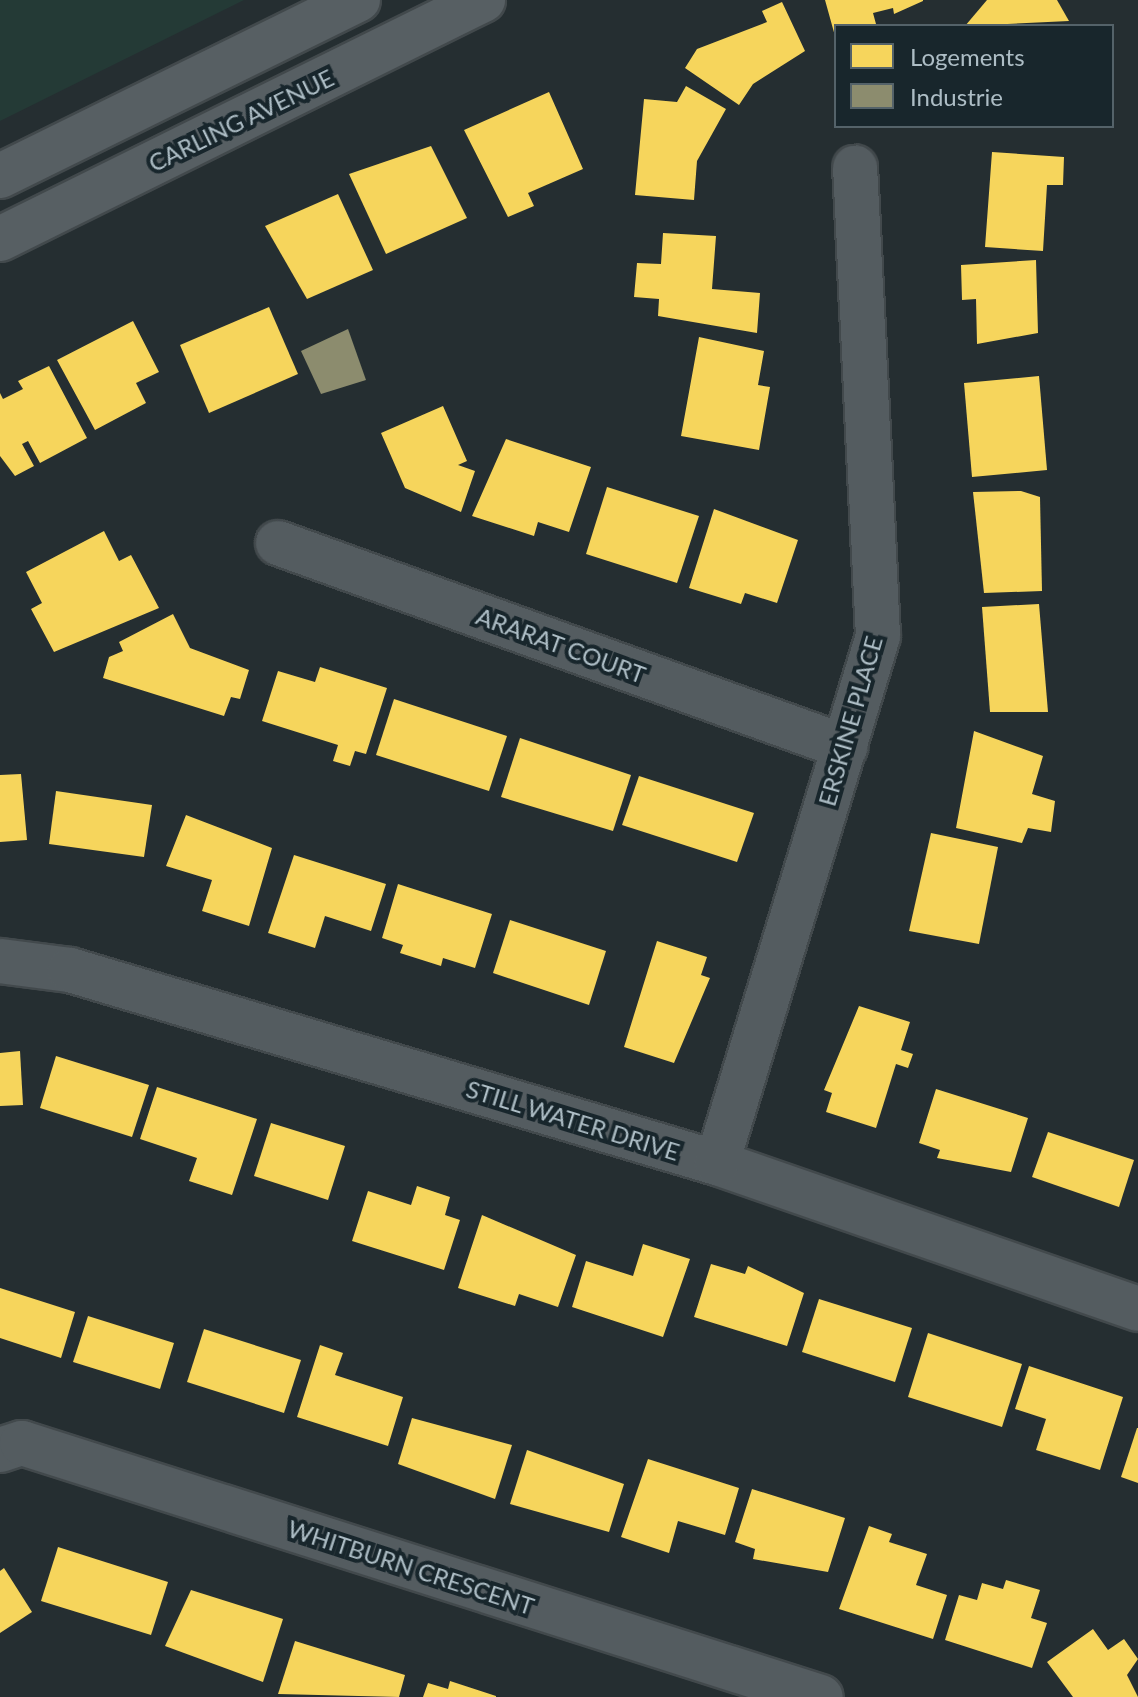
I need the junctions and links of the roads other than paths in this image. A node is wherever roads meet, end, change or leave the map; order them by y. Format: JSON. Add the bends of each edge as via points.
{"nodes":[{"id":1,"x":358,"y":0,"type":"edge"},
{"id":2,"x":483,"y":0,"type":"edge"},
{"id":3,"x":855,"y":168,"type":"dead end"},
{"id":4,"x":0,"y":176,"type":"edge"},
{"id":5,"x":0,"y":239,"type":"edge"},
{"id":6,"x":278,"y":543,"type":"dead end"},
{"id":7,"x":845,"y":747,"type":"junction"},
{"id":8,"x":0,"y":961,"type":"edge"},
{"id":9,"x":717,"y":1163,"type":"junction"},
{"id":10,"x":1138,"y":1309,"type":"edge"},
{"id":11,"x":0,"y":1450,"type":"edge"},
{"id":12,"x":821,"y":1697,"type":"edge"}],
"edges":[{"from":1,"to":4,"type":"main road"},
{"from":2,"to":5,"type":"main road","name":"CARLING AVENUE"},
{"from":3,"to":7,"type":"street","name":"ERSKINE PLACE","via":[[878,636]]},
{"from":6,"to":7,"type":"street","name":"ARARAT COURT"},
{"from":7,"to":9,"type":"street","name":"ERSKINE PLACE"},
{"from":8,"to":9,"type":"street","name":"STILL WATER DRIVE","via":[[70,970]]},
{"from":9,"to":10,"type":"street","name":"STILL WATER DRIVE"},
{"from":11,"to":12,"type":"street","name":"WHITBURN CRESCENT","via":[[22,1443]]}]}
